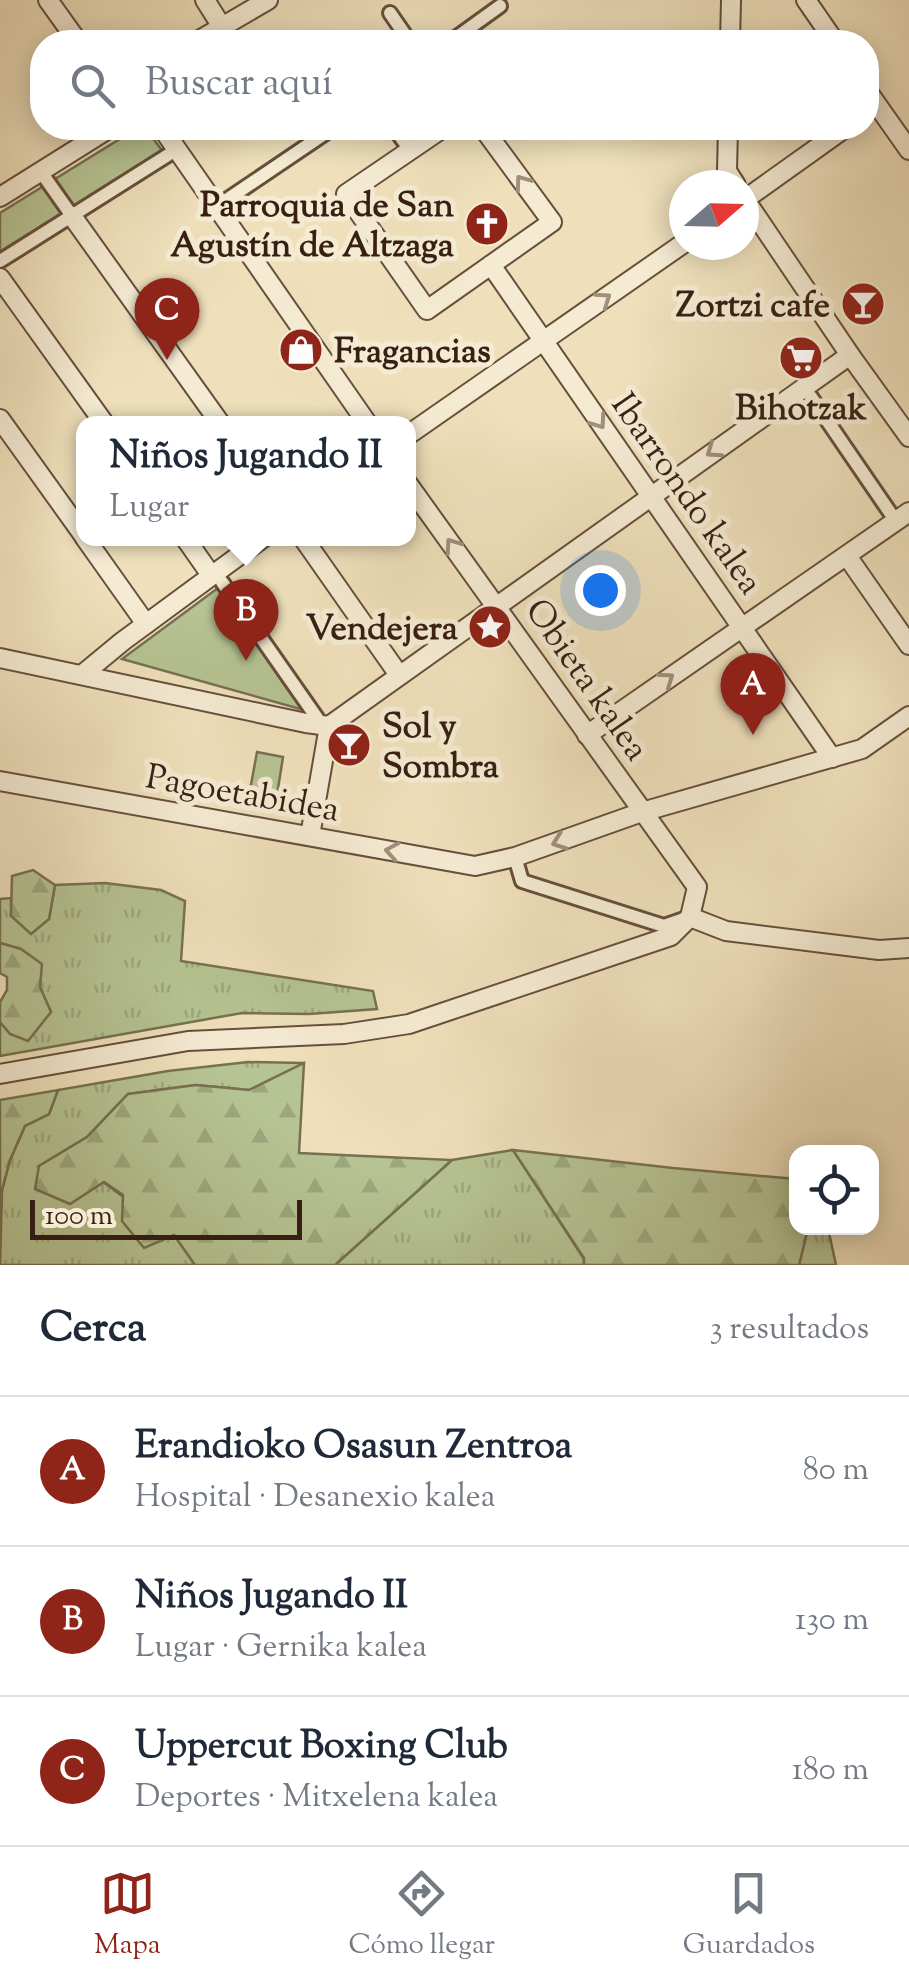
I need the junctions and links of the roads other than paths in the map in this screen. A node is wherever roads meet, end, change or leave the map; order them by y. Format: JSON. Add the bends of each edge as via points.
{"nodes":[{"id":1,"x":48,"y":0,"type":"edge"},
{"id":2,"x":205,"y":0,"type":"edge"},
{"id":3,"x":268,"y":0,"type":"edge"},
{"id":4,"x":731,"y":0,"type":"edge"},
{"id":5,"x":806,"y":0,"type":"edge"},
{"id":6,"x":500,"y":6,"type":"dead end"},
{"id":7,"x":390,"y":13,"type":"dead end"},
{"id":8,"x":222,"y":26,"type":"junction"},
{"id":9,"x":69,"y":30,"type":"edge"},
{"id":10,"x":216,"y":30,"type":"edge"},
{"id":11,"x":402,"y":30,"type":"edge"},
{"id":12,"x":467,"y":30,"type":"edge"},
{"id":13,"x":730,"y":30,"type":"edge"},
{"id":14,"x":826,"y":30,"type":"edge"},
{"id":15,"x":879,"y":113,"type":"edge"},
{"id":16,"x":91,"y":140,"type":"edge"},
{"id":17,"x":170,"y":140,"type":"edge"},
{"id":18,"x":315,"y":140,"type":"edge"},
{"id":19,"x":403,"y":140,"type":"edge"},
{"id":20,"x":425,"y":140,"type":"edge"},
{"id":21,"x":492,"y":140,"type":"edge"},
{"id":22,"x":728,"y":140,"type":"edge"},
{"id":23,"x":827,"y":140,"type":"edge"},
{"id":24,"x":410,"y":150,"type":"junction"},
{"id":25,"x":909,"y":150,"type":"edge"},
{"id":26,"x":168,"y":155,"type":"dead end"},
{"id":27,"x":727,"y":170,"type":"edge"},
{"id":28,"x":46,"y":179,"type":"dead end"},
{"id":29,"x":759,"y":188,"type":"edge"},
{"id":30,"x":0,"y":197,"type":"edge"},
{"id":31,"x":226,"y":201,"type":"dead end"},
{"id":32,"x":72,"y":216,"type":"junction"},
{"id":33,"x":759,"y":221,"type":"edge"},
{"id":34,"x":669,"y":254,"type":"edge"},
{"id":35,"x":0,"y":261,"type":"edge"},
{"id":36,"x":491,"y":266,"type":"junction"},
{"id":37,"x":0,"y":278,"type":"edge"},
{"id":38,"x":544,"y":342,"type":"junction"},
{"id":39,"x":850,"y":355,"type":"junction"},
{"id":40,"x":811,"y":397,"type":"dead end"},
{"id":41,"x":98,"y":416,"type":"edge"},
{"id":42,"x":214,"y":416,"type":"edge"},
{"id":43,"x":360,"y":416,"type":"edge"},
{"id":44,"x":0,"y":419,"type":"edge"},
{"id":45,"x":416,"y":430,"type":"edge"},
{"id":46,"x":909,"y":437,"type":"edge"},
{"id":47,"x":416,"y":495,"type":"edge"},
{"id":48,"x":650,"y":496,"type":"junction"},
{"id":49,"x":900,"y":513,"type":"edge"},
{"id":50,"x":76,"y":526,"type":"edge"},
{"id":51,"x":90,"y":546,"type":"edge"},
{"id":52,"x":191,"y":546,"type":"edge"},
{"id":53,"x":254,"y":546,"type":"edge"},
{"id":54,"x":309,"y":546,"type":"edge"},
{"id":55,"x":847,"y":556,"type":"junction"},
{"id":56,"x":216,"y":578,"type":"junction"},
{"id":57,"x":496,"y":607,"type":"junction"},
{"id":58,"x":146,"y":624,"type":"junction"},
{"id":59,"x":742,"y":628,"type":"junction"},
{"id":60,"x":0,"y":642,"type":"edge"},
{"id":61,"x":909,"y":646,"type":"edge"},
{"id":62,"x":5,"y":659,"type":"edge"},
{"id":63,"x":83,"y":674,"type":"junction"},
{"id":64,"x":399,"y":675,"type":"junction"},
{"id":65,"x":909,"y":716,"type":"edge"},
{"id":66,"x":323,"y":722,"type":"junction"},
{"id":67,"x":587,"y":735,"type":"junction"},
{"id":68,"x":832,"y":758,"type":"junction"},
{"id":69,"x":0,"y":781,"type":"edge"},
{"id":70,"x":642,"y":812,"type":"junction"},
{"id":71,"x":310,"y":836,"type":"junction"},
{"id":72,"x":515,"y":858,"type":"junction"},
{"id":73,"x":690,"y":917,"type":"junction"},
{"id":74,"x":909,"y":948,"type":"edge"},
{"id":75,"x":0,"y":1074,"type":"edge"}],
"edges":[{"from":1,"to":9,"type":"street"},
{"from":2,"to":8,"type":"street"},
{"from":3,"to":8,"type":"street"},
{"from":4,"to":13,"type":"street"},
{"from":5,"to":14,"type":"street"},
{"from":6,"to":12,"type":"street"},
{"from":7,"to":11,"type":"street"},
{"from":8,"to":10,"type":"street"},
{"from":15,"to":25,"type":"street"},
{"from":16,"to":30,"type":"street"},
{"from":17,"to":43,"type":"street"},
{"from":18,"to":31,"type":"street"},
{"from":19,"to":24,"type":"street"},
{"from":20,"to":24,"type":"street"},
{"from":36,"to":21,"type":"street","one_way":true,"via":[[552,222]]},
{"from":22,"to":27,"type":"street"},
{"from":23,"to":29,"type":"street"},
{"from":24,"to":36,"type":"street","via":[[346,194],[428,310]]},
{"from":26,"to":32,"type":"street"},
{"from":28,"to":32,"type":"street"},
{"from":32,"to":35,"type":"street"},
{"from":32,"to":42,"type":"street"},
{"from":33,"to":39,"type":"street"},
{"from":38,"to":34,"type":"street","one_way":true},
{"from":36,"to":38,"type":"street","name":"Ibarrondo kalea"},
{"from":37,"to":41,"type":"street"},
{"from":38,"to":45,"type":"street"},
{"from":38,"to":48,"type":"street","name":"Ibarrondo kalea","one_way":true},
{"from":39,"to":46,"type":"street"},
{"from":39,"to":48,"type":"street","one_way":true},
{"from":40,"to":49,"type":"street"},
{"from":44,"to":50,"type":"street"},
{"from":57,"to":47,"type":"street","name":"Obieta kalea","one_way":true},
{"from":48,"to":57,"type":"street"},
{"from":48,"to":59,"type":"street","name":"Ibarrondo kalea"},
{"from":49,"to":55,"type":"street"},
{"from":51,"to":58,"type":"street"},
{"from":52,"to":56,"type":"street"},
{"from":53,"to":56,"type":"street"},
{"from":54,"to":64,"type":"street"},
{"from":55,"to":59,"type":"street"},
{"from":55,"to":61,"type":"street"},
{"from":56,"to":58,"type":"street"},
{"from":56,"to":66,"type":"street"},
{"from":57,"to":64,"type":"street"},
{"from":57,"to":67,"type":"street","name":"Obieta kalea"},
{"from":58,"to":63,"type":"street"},
{"from":67,"to":59,"type":"street","one_way":true},
{"from":59,"to":68,"type":"street","name":"Ibarrondo kalea"},
{"from":60,"to":62,"type":"street"},
{"from":62,"to":63,"type":"street"},
{"from":63,"to":66,"type":"street","via":[[306,724]]},
{"from":64,"to":66,"type":"street"},
{"from":65,"to":68,"type":"street","via":[[862,749]]},
{"from":66,"to":71,"type":"street"},
{"from":67,"to":70,"type":"street","name":"Obieta kalea"},
{"from":68,"to":70,"type":"street"},
{"from":69,"to":71,"type":"street","name":"Pagoetabidea"},
{"from":70,"to":72,"type":"street","one_way":true},
{"from":70,"to":73,"type":"street","name":"Obieta kalea","via":[[697,887]]},
{"from":72,"to":71,"type":"street","name":"Pagoetabidea","one_way":true,"via":[[475,866]]},
{"from":72,"to":73,"type":"street","via":[[522,881],[664,926]]},
{"from":73,"to":74,"type":"street","via":[[726,931]]},
{"from":73,"to":75,"type":"street","via":[[671,936],[409,1024],[188,1041]]}]}
